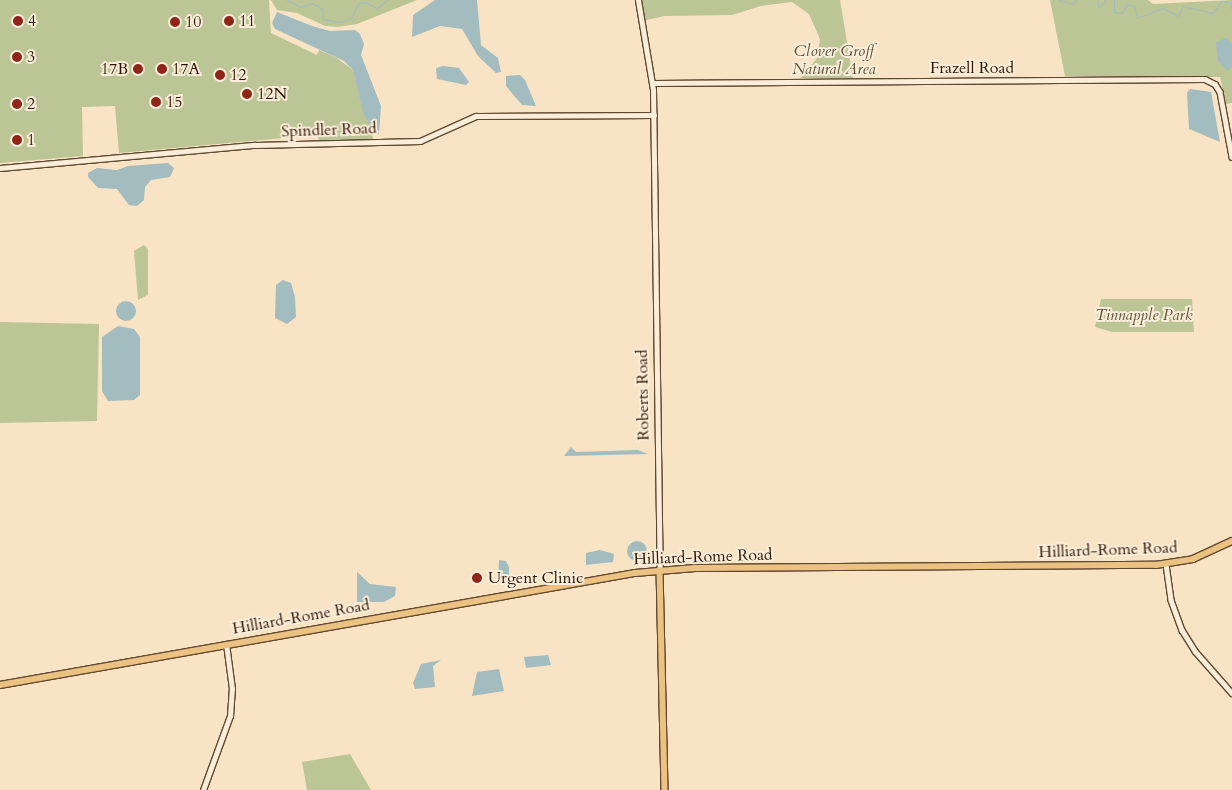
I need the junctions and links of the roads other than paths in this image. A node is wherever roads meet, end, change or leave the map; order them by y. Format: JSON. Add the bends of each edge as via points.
{"nodes":[{"id":1,"x":638,"y":0,"type":"edge"},
{"id":2,"x":652,"y":82,"type":"junction"},
{"id":3,"x":654,"y":114,"type":"junction"},
{"id":4,"x":1232,"y":157,"type":"edge"},
{"id":5,"x":0,"y":168,"type":"edge"},
{"id":6,"x":1232,"y":541,"type":"edge"},
{"id":7,"x":1166,"y":564,"type":"junction"},
{"id":8,"x":660,"y":570,"type":"junction"},
{"id":9,"x":226,"y":644,"type":"junction"},
{"id":10,"x":0,"y":685,"type":"edge"},
{"id":11,"x":1232,"y":693,"type":"edge"},
{"id":12,"x":203,"y":790,"type":"edge"},
{"id":13,"x":665,"y":790,"type":"edge"}],
"edges":[{"from":1,"to":2,"type":"main road","name":"Roberts Road"},
{"from":2,"to":3,"type":"main road","name":"Roberts Road"},
{"from":2,"to":4,"type":"street","name":"Frazell Road","via":[[1205,79],[1215,84],[1220,92]]},
{"from":3,"to":5,"type":"street","name":"Spindler Road","via":[[476,116],[420,141],[255,145]]},
{"from":3,"to":8,"type":"main road","name":"Roberts Road"},
{"from":6,"to":7,"type":"main road","name":"Hilliard-Rome Road","via":[[1198,556]]},
{"from":7,"to":8,"type":"main road","name":"Hilliard-Rome Road"},
{"from":7,"to":11,"type":"street","via":[[1171,600],[1182,630],[1195,651]]},
{"from":8,"to":9,"type":"main road","name":"Hilliard-Rome Road"},
{"from":8,"to":13,"type":"main road","name":"Roberts Road"},
{"from":9,"to":10,"type":"main road","name":"Hilliard-Rome Road"},
{"from":9,"to":12,"type":"street","via":[[232,689],[230,716]]}]}
